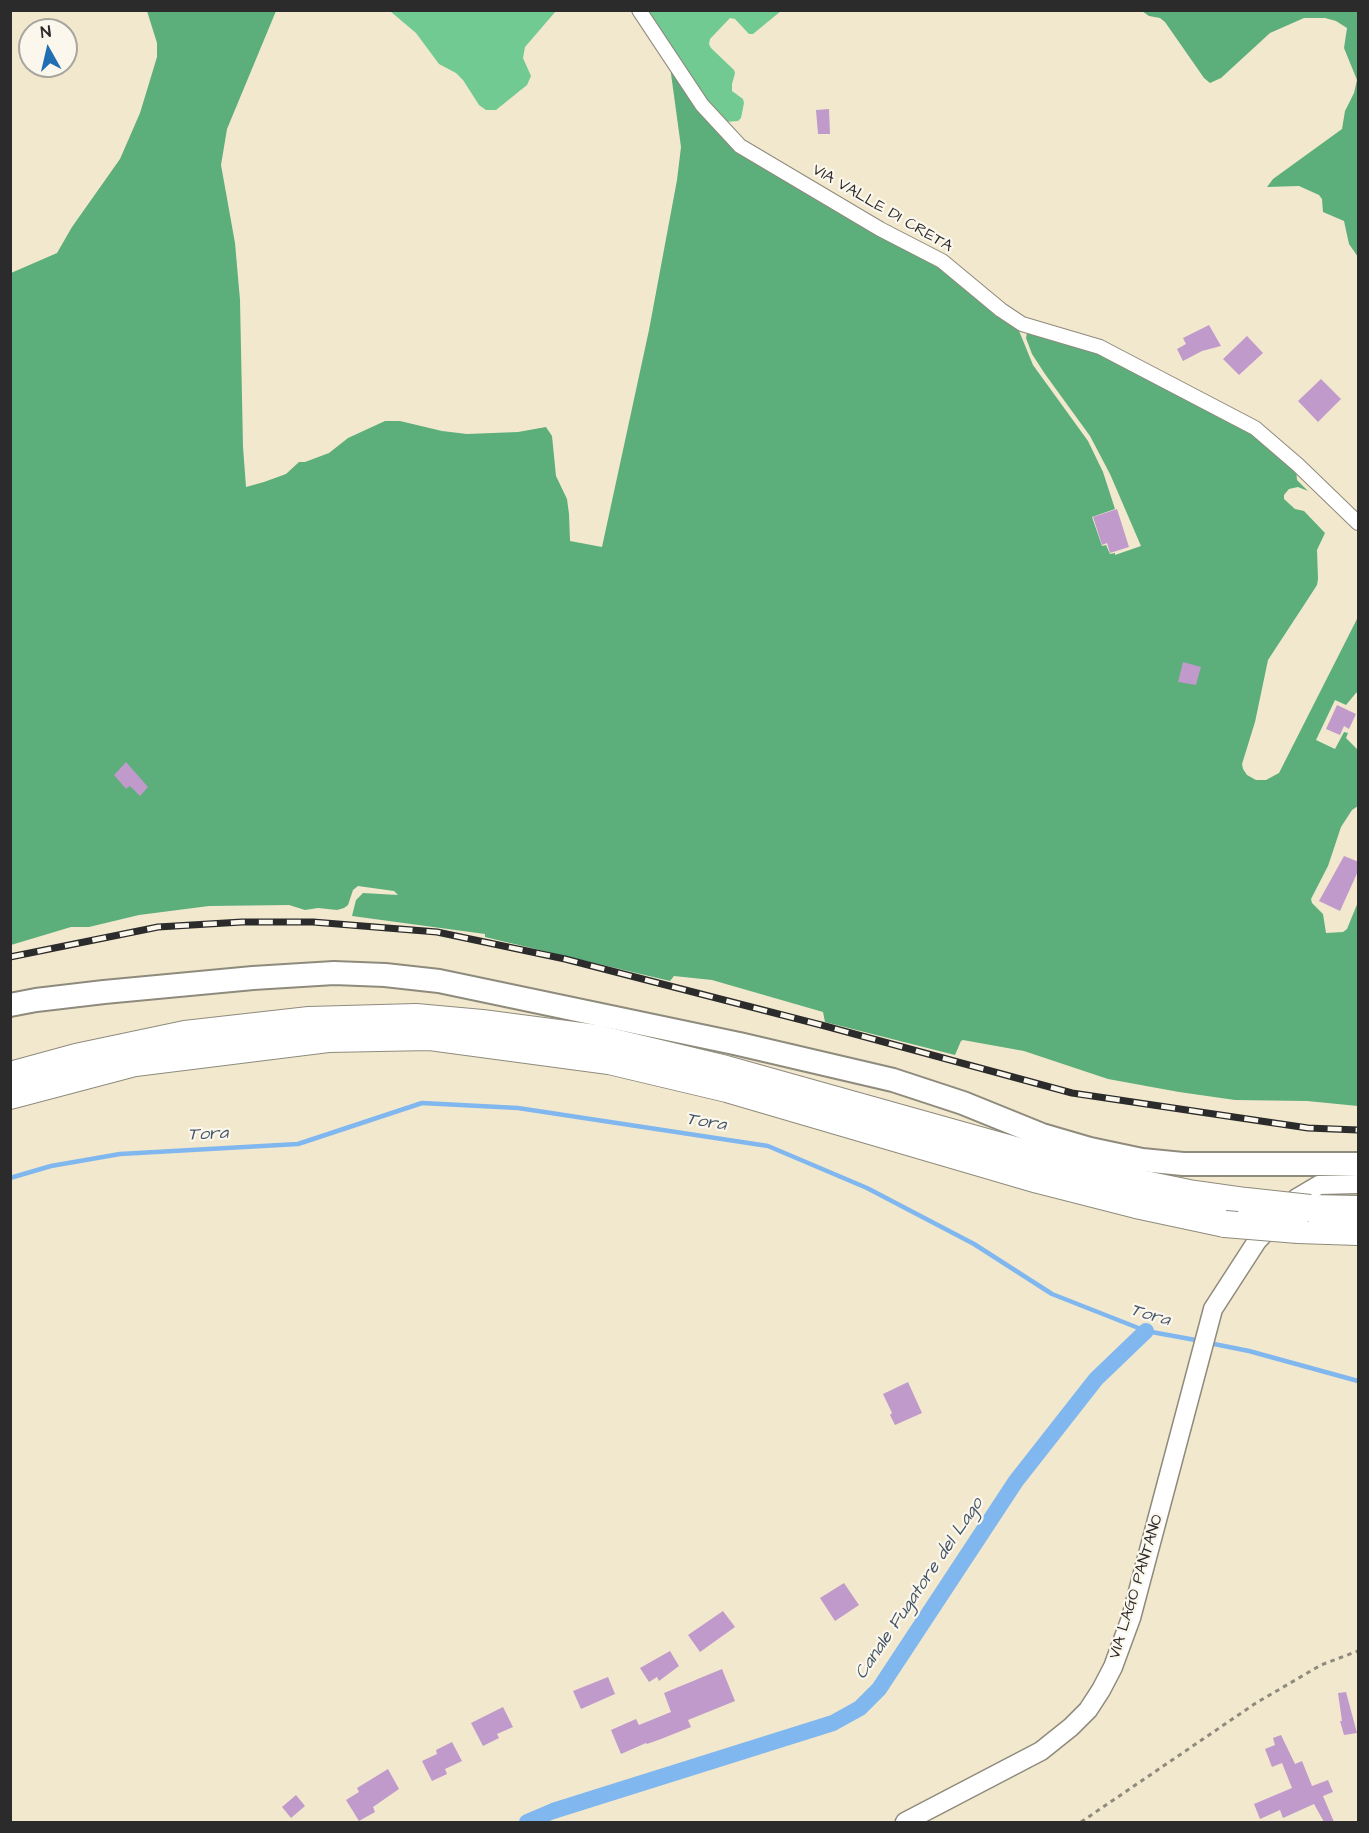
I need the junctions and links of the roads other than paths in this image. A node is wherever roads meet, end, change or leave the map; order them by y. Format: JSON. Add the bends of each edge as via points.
{"nodes":[{"id":1,"x":639,"y":10,"type":"edge"},
{"id":2,"x":1359,"y":523,"type":"edge"},
{"id":3,"x":10,"y":1005,"type":"edge"},
{"id":4,"x":10,"y":1075,"type":"edge"},
{"id":5,"x":10,"y":1096,"type":"edge"},
{"id":6,"x":1359,"y":1164,"type":"edge"},
{"id":7,"x":1359,"y":1184,"type":"edge"},
{"id":8,"x":1359,"y":1209,"type":"edge"},
{"id":9,"x":1359,"y":1232,"type":"edge"},
{"id":10,"x":905,"y":1822,"type":"edge"}],
"edges":[{"from":1,"to":2,"type":"street","name":"VIA VALLE DI CRETA","via":[[702,105],[740,146],[942,261],[1022,324],[1100,347],[1255,428]]},
{"from":3,"to":6,"type":"main road","via":[[116,991],[334,973],[439,981],[893,1080],[1041,1135],[1142,1160],[1183,1164]]},
{"from":4,"to":8,"type":"highway","bridge":true,"via":[[185,1034],[253,1026],[416,1017],[471,1022],[596,1038],[726,1069],[1114,1178],[1246,1201]]},
{"from":5,"to":9,"type":"highway","bridge":true,"via":[[135,1063],[328,1039],[430,1037],[609,1061],[727,1089],[1038,1180],[1225,1224]]},
{"from":7,"to":10,"type":"street","name":"VIA LAGO PANTANO","via":[[1319,1185],[1297,1198],[1257,1241],[1213,1309],[1123,1641],[1088,1710],[1041,1751]]}]}
